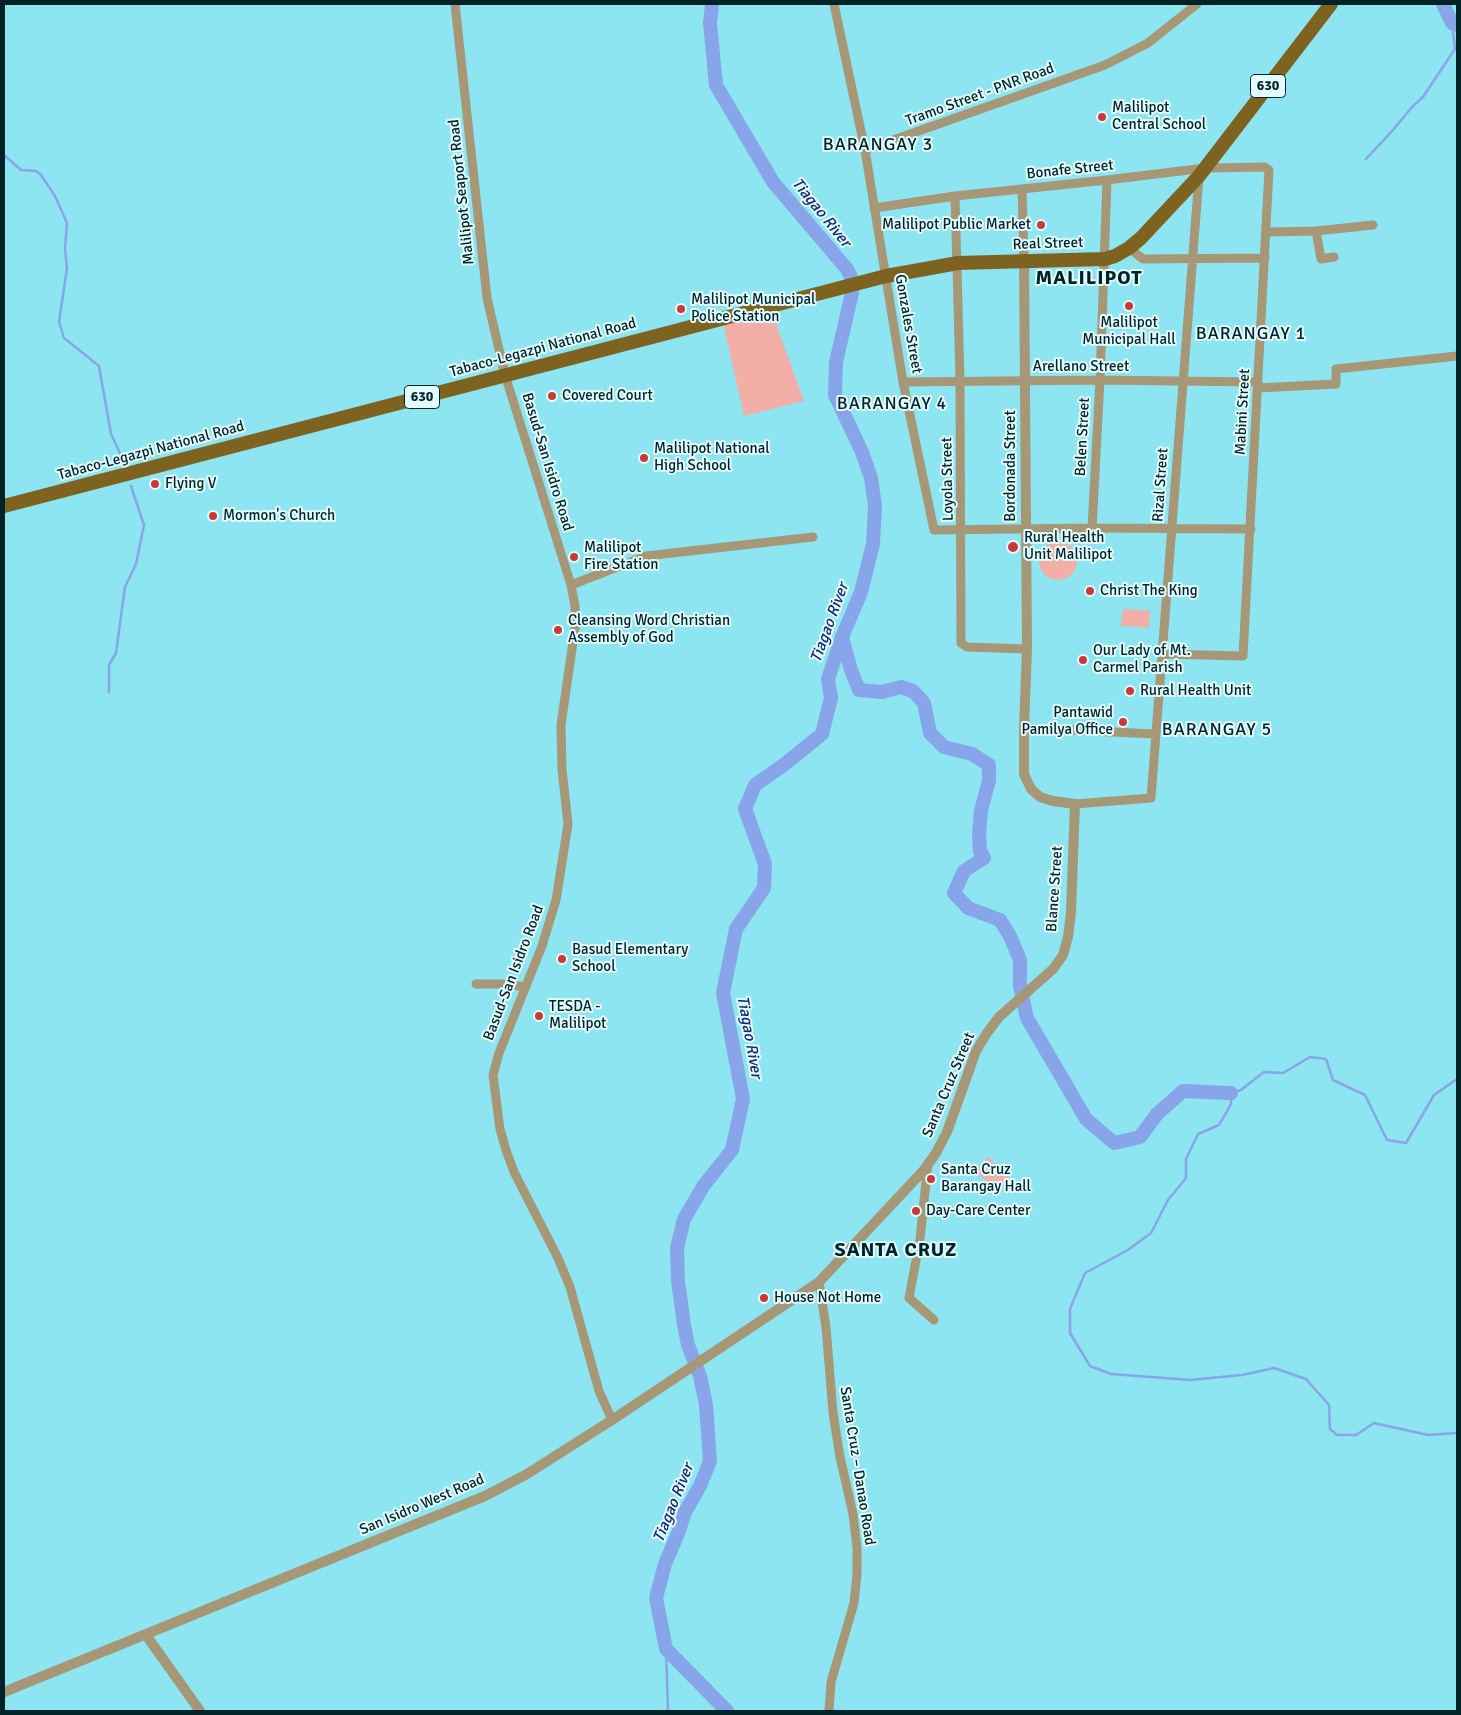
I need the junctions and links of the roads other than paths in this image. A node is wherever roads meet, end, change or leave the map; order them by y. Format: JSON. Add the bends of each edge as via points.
{"nodes":[{"id":1,"x":456,"y":4,"type":"edge"},
{"id":2,"x":834,"y":4,"type":"edge"},
{"id":3,"x":1197,"y":4,"type":"edge"},
{"id":4,"x":1331,"y":4,"type":"edge"},
{"id":5,"x":865,"y":150,"type":"junction"},
{"id":6,"x":1269,"y":170,"type":"joint"},
{"id":7,"x":1202,"y":172,"type":"junction"},
{"id":8,"x":1107,"y":180,"type":"junction"},
{"id":9,"x":1022,"y":189,"type":"junction"},
{"id":10,"x":954,"y":196,"type":"junction"},
{"id":11,"x":874,"y":208,"type":"junction"},
{"id":12,"x":1373,"y":225,"type":"dead end"},
{"id":13,"x":1316,"y":231,"type":"junction"},
{"id":14,"x":1267,"y":232,"type":"junction"},
{"id":15,"x":1129,"y":248,"type":"junction"},
{"id":16,"x":1334,"y":257,"type":"dead end"},
{"id":17,"x":1105,"y":258,"type":"junction"},
{"id":18,"x":1266,"y":258,"type":"junction"},
{"id":19,"x":1192,"y":259,"type":"junction"},
{"id":20,"x":1024,"y":260,"type":"junction"},
{"id":21,"x":958,"y":263,"type":"junction"},
{"id":22,"x":886,"y":276,"type":"junction"},
{"id":23,"x":858,"y":283,"type":"joint"},
{"id":24,"x":1457,"y":356,"type":"edge"},
{"id":25,"x":505,"y":375,"type":"junction"},
{"id":26,"x":960,"y":380,"type":"junction"},
{"id":27,"x":1026,"y":380,"type":"junction"},
{"id":28,"x":1100,"y":380,"type":"junction"},
{"id":29,"x":903,"y":382,"type":"junction"},
{"id":30,"x":1182,"y":382,"type":"junction"},
{"id":31,"x":1258,"y":385,"type":"junction"},
{"id":32,"x":4,"y":506,"type":"edge"},
{"id":33,"x":1027,"y":528,"type":"junction"},
{"id":34,"x":1092,"y":528,"type":"junction"},
{"id":35,"x":1171,"y":528,"type":"junction"},
{"id":36,"x":962,"y":529,"type":"junction"},
{"id":37,"x":1251,"y":529,"type":"junction"},
{"id":38,"x":813,"y":537,"type":"dead end"},
{"id":39,"x":570,"y":585,"type":"junction"},
{"id":40,"x":1027,"y":649,"type":"junction"},
{"id":41,"x":1163,"y":654,"type":"junction"},
{"id":42,"x":1024,"y":728,"type":"junction"},
{"id":43,"x":1156,"y":734,"type":"junction"},
{"id":44,"x":1075,"y":804,"type":"junction"},
{"id":45,"x":476,"y":984,"type":"dead end"},
{"id":46,"x":526,"y":987,"type":"junction"},
{"id":47,"x":1029,"y":991,"type":"joint"},
{"id":48,"x":928,"y":1163,"type":"junction"},
{"id":49,"x":818,"y":1282,"type":"junction"},
{"id":50,"x":934,"y":1320,"type":"dead end"},
{"id":51,"x":612,"y":1420,"type":"junction"},
{"id":52,"x":146,"y":1635,"type":"junction"},
{"id":53,"x":4,"y":1692,"type":"edge"},
{"id":54,"x":200,"y":1711,"type":"edge"},
{"id":55,"x":829,"y":1711,"type":"edge"}],
"edges":[{"from":1,"to":25,"type":"street","name":"Malilipot Seaport Road","via":[[487,298]]},
{"from":2,"to":5,"type":"street","name":"Gonzales Street"},
{"from":3,"to":5,"type":"street","name":"Tramo Street - PNR Road","via":[[1148,43],[1105,65]]},
{"from":4,"to":7,"type":"main road","number":"630"},
{"from":5,"to":11,"type":"street","name":"Gonzales Street"},
{"from":6,"to":7,"type":"street","name":"Bonafe Street","via":[[1265,167]]},
{"from":6,"to":14,"type":"street","name":"Mabini Street"},
{"from":7,"to":8,"type":"street","name":"Bonafe Street"},
{"from":7,"to":15,"type":"main road","name":"Real Street","number":"630"},
{"from":7,"to":19,"type":"street","name":"Rizal Street"},
{"from":8,"to":9,"type":"street","name":"Bonafe Street"},
{"from":8,"to":17,"type":"street","name":"Belen Street"},
{"from":9,"to":10,"type":"street","name":"Bonafe Street"},
{"from":9,"to":20,"type":"street"},
{"from":10,"to":11,"type":"street","name":"Bonafe Street"},
{"from":10,"to":21,"type":"street","name":"Loyola Street"},
{"from":11,"to":22,"type":"street","name":"Gonzales Street"},
{"from":12,"to":13,"type":"street"},
{"from":13,"to":14,"type":"street"},
{"from":13,"to":16,"type":"street","via":[[1321,258]]},
{"from":14,"to":18,"type":"street","name":"Mabini Street"},
{"from":15,"to":17,"type":"main road","name":"Real Street","number":"630"},
{"from":15,"to":19,"type":"street","via":[[1143,259]]},
{"from":17,"to":20,"type":"main road","name":"Real Street","number":"630"},
{"from":17,"to":28,"type":"street","name":"Belen Street"},
{"from":18,"to":19,"type":"street"},
{"from":18,"to":31,"type":"street","name":"Mabini Street"},
{"from":19,"to":30,"type":"street","name":"Rizal Street"},
{"from":20,"to":21,"type":"main road","name":"Real Street","number":"630"},
{"from":20,"to":27,"type":"street","name":"Bordonada Street"},
{"from":21,"to":22,"type":"main road","name":"Real Street","number":"630"},
{"from":21,"to":26,"type":"street","name":"Loyola Street"},
{"from":22,"to":23,"type":"main road","name":"Real Street","number":"630"},
{"from":22,"to":29,"type":"street","name":"Gonzales Street"},
{"from":23,"to":25,"type":"main road","name":"Tabaco-Legazpi National Road","number":"630"},
{"from":24,"to":31,"type":"street","name":"Arellano Street","via":[[1336,369],[1336,384]]},
{"from":25,"to":32,"type":"main road","name":"Tabaco-Legazpi National Road","number":"630"},
{"from":25,"to":39,"type":"street","name":"Basud-San Isidro Road"},
{"from":26,"to":27,"type":"street","name":"Arellano Street"},
{"from":26,"to":29,"type":"street","name":"Arellano Street"},
{"from":26,"to":36,"type":"street","name":"Loyola Street"},
{"from":27,"to":28,"type":"street","name":"Arellano Street"},
{"from":27,"to":33,"type":"street","name":"Bordonada Street"},
{"from":28,"to":30,"type":"street","name":"Arellano Street"},
{"from":28,"to":34,"type":"street","name":"Belen Street"},
{"from":29,"to":36,"type":"street","name":"Gonzales Street","via":[[934,530]]},
{"from":30,"to":31,"type":"street","name":"Arellano Street"},
{"from":30,"to":35,"type":"street","name":"Rizal Street"},
{"from":31,"to":37,"type":"street","name":"Mabini Street"},
{"from":33,"to":34,"type":"street"},
{"from":33,"to":36,"type":"street"},
{"from":33,"to":40,"type":"street","name":"Bordonada Street"},
{"from":34,"to":35,"type":"street"},
{"from":35,"to":37,"type":"street"},
{"from":35,"to":41,"type":"street","name":"Rizal Street"},
{"from":36,"to":40,"type":"street","name":"Loyola Street","via":[[961,643],[967,647]]},
{"from":37,"to":41,"type":"street","name":"Mabini Street","via":[[1244,656]]},
{"from":38,"to":39,"type":"street","via":[[646,556]]},
{"from":39,"to":46,"type":"street","name":"Basud-San Isidro Road","via":[[575,606],[575,628],[561,742],[568,824],[552,918]]},
{"from":40,"to":42,"type":"street","name":"Bordonada Street"},
{"from":41,"to":43,"type":"street","name":"Rizal Street"},
{"from":42,"to":43,"type":"street"},
{"from":42,"to":44,"type":"street","name":"Bordonada Street","via":[[1024,774],[1031,790],[1040,797]]},
{"from":43,"to":44,"type":"street","name":"Rizal Street","via":[[1151,798]]},
{"from":44,"to":47,"type":"street","name":"Blance Street","via":[[1068,936],[1063,955]]},
{"from":45,"to":46,"type":"street"},
{"from":46,"to":51,"type":"street","name":"Basud-San Isidro Road","via":[[495,1063],[493,1075],[500,1129],[514,1172],[570,1287],[599,1392]]},
{"from":47,"to":48,"type":"street","name":"Santa Cruz Street","via":[[999,1017],[976,1051],[946,1132]]},
{"from":48,"to":49,"type":"street","name":"Santa Cruz Street"},
{"from":48,"to":50,"type":"street","via":[[910,1298]]},
{"from":49,"to":51,"type":"street","name":"San Isidro West Road"},
{"from":49,"to":55,"type":"street","name":"Santa Cruz – Danao Road","via":[[826,1327],[833,1413],[853,1514],[858,1574],[854,1603],[831,1682]]},
{"from":51,"to":52,"type":"street","name":"San Isidro West Road","via":[[527,1474],[485,1496]]},
{"from":52,"to":53,"type":"street","name":"San Isidro West Road"},
{"from":52,"to":54,"type":"street"}]}
